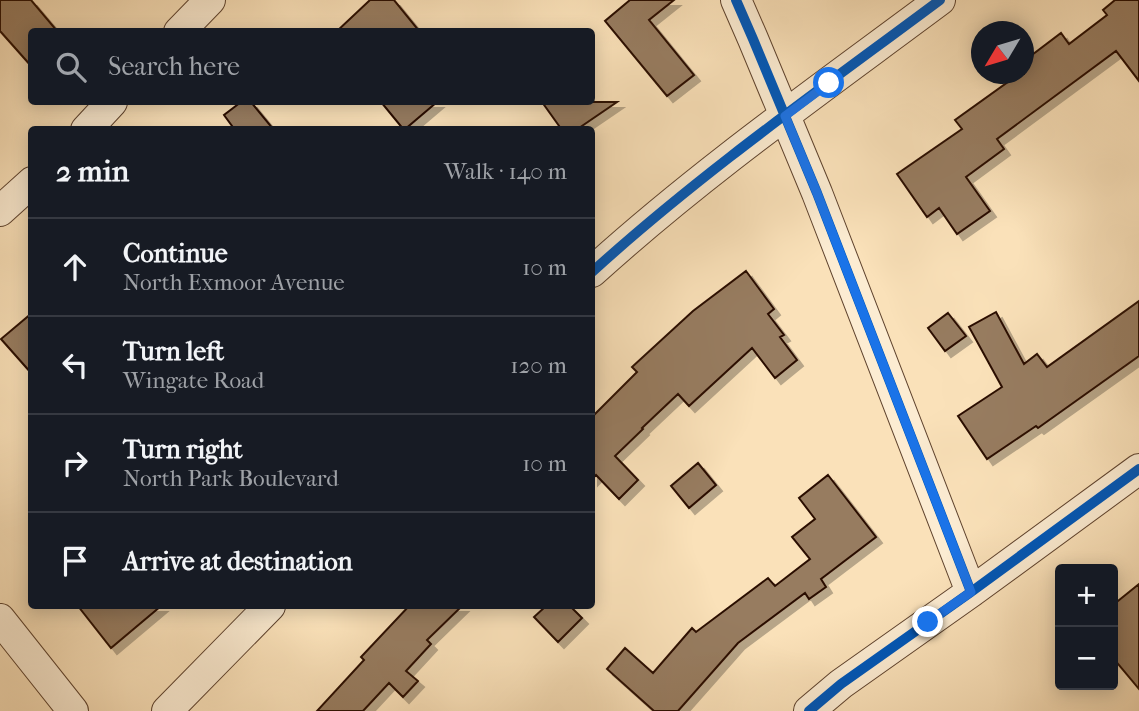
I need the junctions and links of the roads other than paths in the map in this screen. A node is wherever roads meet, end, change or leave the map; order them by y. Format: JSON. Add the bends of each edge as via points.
{"nodes":[{"id":1,"x":210,"y":0,"type":"edge"},
{"id":2,"x":736,"y":0,"type":"edge"},
{"id":3,"x":940,"y":0,"type":"edge"},
{"id":4,"x":183,"y":28,"type":"edge"},
{"id":5,"x":109,"y":105,"type":"edge"},
{"id":6,"x":785,"y":116,"type":"junction"},
{"id":7,"x":90,"y":126,"type":"edge"},
{"id":8,"x":28,"y":186,"type":"edge"},
{"id":9,"x":0,"y":211,"type":"edge"},
{"id":10,"x":595,"y":269,"type":"edge"},
{"id":11,"x":1139,"y":469,"type":"edge"},
{"id":12,"x":971,"y":592,"type":"junction"},
{"id":13,"x":267,"y":609,"type":"edge"},
{"id":14,"x":0,"y":619,"type":"edge"},
{"id":15,"x":72,"y":711,"type":"edge"},
{"id":16,"x":167,"y":711,"type":"edge"},
{"id":17,"x":810,"y":711,"type":"edge"}],
"edges":[{"from":1,"to":4,"type":"street"},
{"from":2,"to":6,"type":"street"},
{"from":3,"to":6,"type":"street"},
{"from":5,"to":7,"type":"street"},
{"from":6,"to":10,"type":"street","via":[[643,226]]},
{"from":6,"to":12,"type":"street"},
{"from":8,"to":9,"type":"street"},
{"from":11,"to":12,"type":"street"},
{"from":12,"to":17,"type":"street"},
{"from":13,"to":16,"type":"street"},
{"from":14,"to":15,"type":"street"}]}
